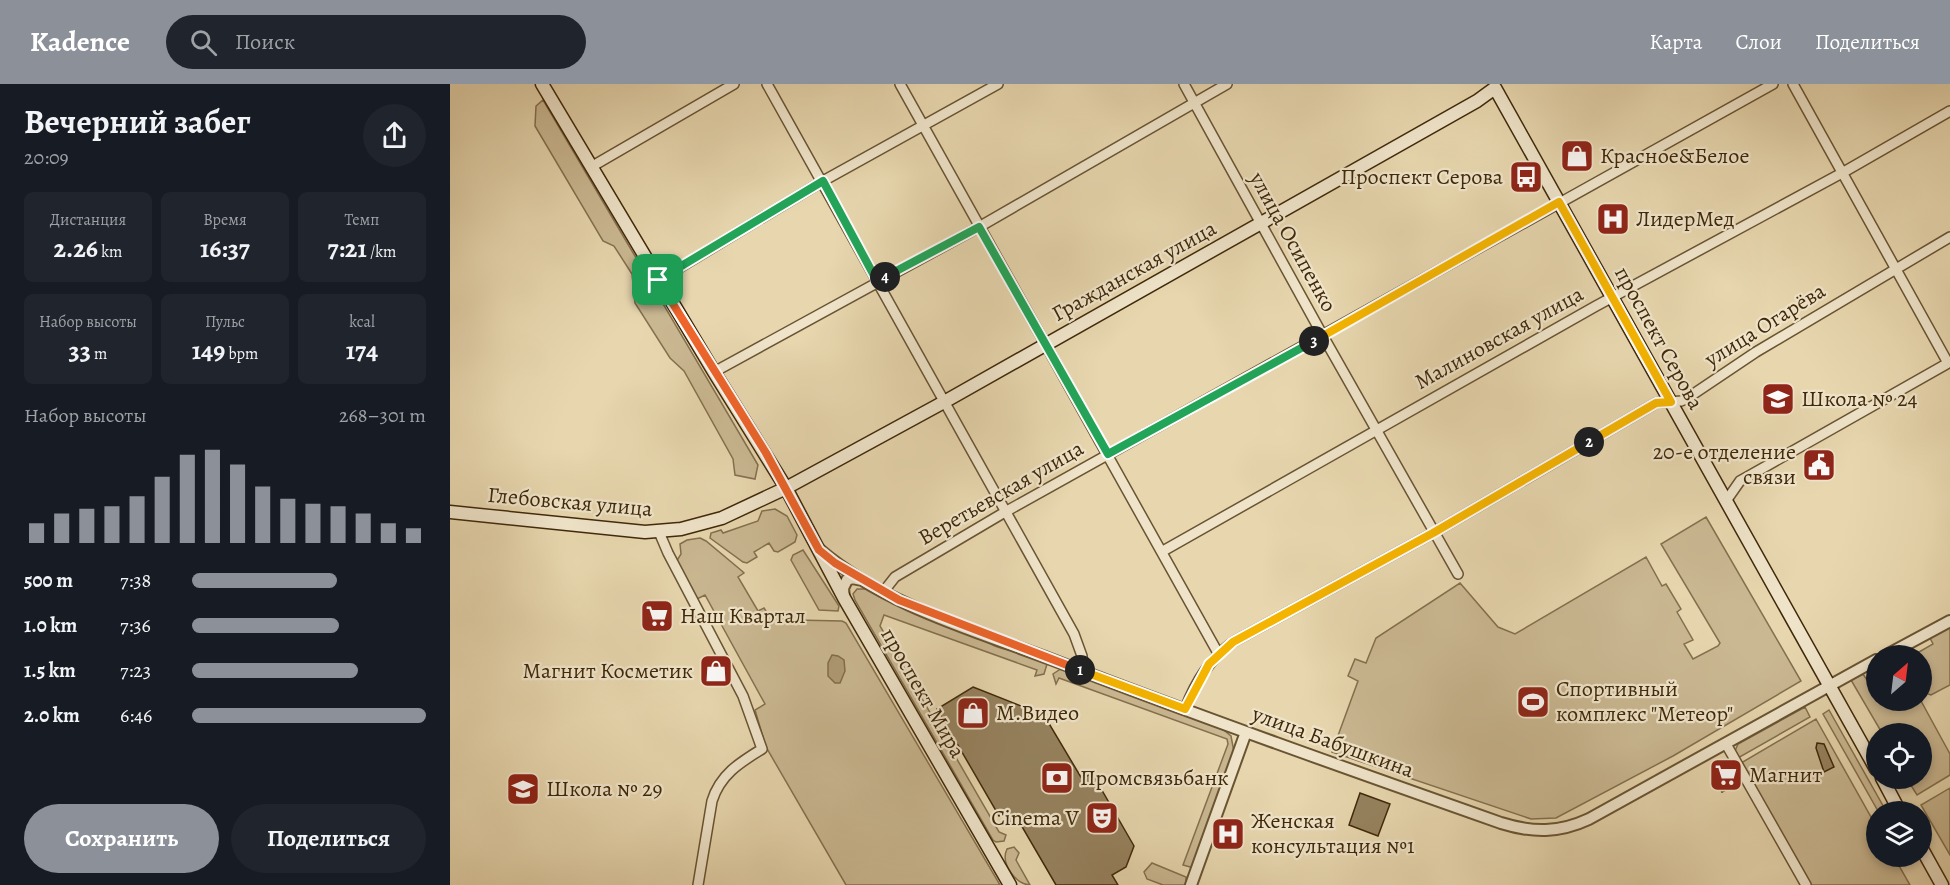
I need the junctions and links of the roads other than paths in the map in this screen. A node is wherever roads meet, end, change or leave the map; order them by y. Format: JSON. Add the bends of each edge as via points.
{"nodes":[{"id":1,"x":542,"y":84,"type":"edge"},
{"id":2,"x":734,"y":84,"type":"edge"},
{"id":3,"x":767,"y":84,"type":"edge"},
{"id":4,"x":900,"y":84,"type":"edge"},
{"id":5,"x":998,"y":84,"type":"edge"},
{"id":6,"x":1184,"y":84,"type":"edge"},
{"id":7,"x":1227,"y":84,"type":"edge"},
{"id":8,"x":1773,"y":84,"type":"edge"},
{"id":9,"x":1793,"y":84,"type":"edge"},
{"id":10,"x":1496,"y":85,"type":"edge"},
{"id":11,"x":1194,"y":102,"type":"junction"},
{"id":12,"x":1950,"y":111,"type":"edge"},
{"id":13,"x":924,"y":126,"type":"junction"},
{"id":14,"x":591,"y":167,"type":"junction"},
{"id":15,"x":1842,"y":173,"type":"junction"},
{"id":16,"x":823,"y":181,"type":"junction"},
{"id":17,"x":1559,"y":202,"type":"junction"},
{"id":18,"x":1261,"y":224,"type":"junction"},
{"id":19,"x":979,"y":227,"type":"junction"},
{"id":20,"x":1950,"y":237,"type":"edge"},
{"id":21,"x":1896,"y":267,"type":"junction"},
{"id":22,"x":658,"y":280,"type":"junction"},
{"id":23,"x":877,"y":281,"type":"junction"},
{"id":24,"x":1613,"y":297,"type":"junction"},
{"id":25,"x":1323,"y":336,"type":"junction"},
{"id":26,"x":1047,"y":344,"type":"junction"},
{"id":27,"x":1949,"y":363,"type":"edge"},
{"id":28,"x":714,"y":372,"type":"junction"},
{"id":29,"x":944,"y":402,"type":"junction"},
{"id":30,"x":1671,"y":402,"type":"junction"},
{"id":31,"x":1376,"y":430,"type":"junction"},
{"id":32,"x":1108,"y":454,"type":"junction"},
{"id":33,"x":786,"y":488,"type":"junction"},
{"id":34,"x":1726,"y":501,"type":"junction"},
{"id":35,"x":450,"y":512,"type":"edge"},
{"id":36,"x":1005,"y":512,"type":"junction"},
{"id":37,"x":659,"y":532,"type":"junction"},
{"id":38,"x":1433,"y":533,"type":"junction"},
{"id":39,"x":819,"y":550,"type":"junction"},
{"id":40,"x":1163,"y":551,"type":"junction"},
{"id":41,"x":1458,"y":574,"type":"dead end"},
{"id":42,"x":870,"y":583,"type":"junction"},
{"id":43,"x":884,"y":591,"type":"junction"},
{"id":44,"x":844,"y":598,"type":"junction"},
{"id":45,"x":1950,"y":621,"type":"edge"},
{"id":46,"x":1905,"y":645,"type":"edge"},
{"id":47,"x":1218,"y":653,"type":"junction"},
{"id":48,"x":1866,"y":666,"type":"edge"},
{"id":49,"x":1081,"y":671,"type":"junction"},
{"id":50,"x":1830,"y":686,"type":"junction"},
{"id":51,"x":1185,"y":709,"type":"junction"},
{"id":52,"x":1246,"y":732,"type":"junction"},
{"id":53,"x":1726,"y":744,"type":"junction"},
{"id":54,"x":1866,"y":751,"type":"edge"},
{"id":55,"x":1932,"y":867,"type":"edge"},
{"id":56,"x":698,"y":885,"type":"edge"},
{"id":57,"x":1010,"y":885,"type":"edge"},
{"id":58,"x":1191,"y":885,"type":"edge"},
{"id":59,"x":1806,"y":885,"type":"edge"},
{"id":60,"x":1942,"y":885,"type":"edge"}],
"edges":[{"from":1,"to":14,"type":"main road","name":"проспект Мира"},
{"from":2,"to":14,"type":"street"},
{"from":3,"to":16,"type":"street"},
{"from":4,"to":13,"type":"street"},
{"from":5,"to":13,"type":"street"},
{"from":6,"to":11,"type":"street","name":"улица Осипенко"},
{"from":7,"to":11,"type":"street"},
{"from":8,"to":17,"type":"street","name":"Веретьевская улица"},
{"from":9,"to":15,"type":"street"},
{"from":10,"to":17,"type":"main road","name":"проспект Серова"},
{"from":10,"to":18,"type":"main road","name":"Гражданская улица","via":[[1477,100]]},
{"from":11,"to":18,"type":"street","name":"улица Осипенко"},
{"from":11,"to":19,"type":"street"},
{"from":12,"to":15,"type":"street","name":"Малиновская улица"},
{"from":13,"to":16,"type":"street"},
{"from":13,"to":19,"type":"street"},
{"from":14,"to":22,"type":"main road","name":"проспект Мира"},
{"from":15,"to":21,"type":"street"},
{"from":15,"to":24,"type":"street","name":"Малиновская улица"},
{"from":16,"to":22,"type":"street"},
{"from":16,"to":23,"type":"street"},
{"from":17,"to":24,"type":"main road","name":"проспект Серова"},
{"from":17,"to":25,"type":"street","name":"Веретьевская улица"},
{"from":18,"to":25,"type":"street","name":"улица Осипенко"},
{"from":18,"to":26,"type":"main road","name":"Гражданская улица"},
{"from":19,"to":23,"type":"street"},
{"from":19,"to":26,"type":"street"},
{"from":20,"to":21,"type":"street","name":"улица Огарёва"},
{"from":21,"to":27,"type":"street"},
{"from":21,"to":30,"type":"street","name":"улица Огарёва","via":[[1686,399]]},
{"from":22,"to":28,"type":"main road","name":"проспект Мира"},
{"from":23,"to":28,"type":"street"},
{"from":23,"to":29,"type":"street"},
{"from":24,"to":30,"type":"main road","name":"проспект Серова"},
{"from":24,"to":31,"type":"street","name":"Малиновская улица"},
{"from":25,"to":31,"type":"street","name":"улица Осипенко"},
{"from":25,"to":32,"type":"street","name":"Веретьевская улица"},
{"from":26,"to":29,"type":"main road","name":"Гражданская улица"},
{"from":26,"to":32,"type":"street"},
{"from":27,"to":34,"type":"street","via":[[1740,481]]},
{"from":28,"to":33,"type":"main road","name":"проспект Мира"},
{"from":29,"to":33,"type":"main road","name":"Гражданская улица"},
{"from":29,"to":36,"type":"street"},
{"from":30,"to":34,"type":"main road","name":"проспект Серова"},
{"from":30,"to":38,"type":"street","name":"улица Огарёва","via":[[1653,405]]},
{"from":31,"to":38,"type":"street","name":"улица Осипенко"},
{"from":31,"to":40,"type":"street","name":"Малиновская улица"},
{"from":32,"to":36,"type":"street","name":"Веретьевская улица"},
{"from":32,"to":40,"type":"street"},
{"from":33,"to":37,"type":"main road","name":"Глебовская улица","via":[[722,518]]},
{"from":33,"to":39,"type":"main road","name":"проспект Мира"},
{"from":34,"to":50,"type":"main road","name":"проспект Серова"},
{"from":35,"to":37,"type":"main road","name":"Глебовская улица"},
{"from":36,"to":43,"type":"street","name":"Веретьевская улица","via":[[895,577]]},
{"from":36,"to":49,"type":"street","via":[[1074,634],[1082,656]]},
{"from":37,"to":56,"type":"street","via":[[743,696],[762,749],[736,765],[716,789]]},
{"from":38,"to":41,"type":"street","name":"улица Осипенко"},
{"from":38,"to":47,"type":"street","name":"улица Огарёва"},
{"from":39,"to":42,"type":"street","name":"улица Бабушкина"},
{"from":39,"to":44,"type":"main road","name":"проспект Мира"},
{"from":40,"to":47,"type":"street"},
{"from":42,"to":43,"type":"street","name":"улица Бабушкина"},
{"from":42,"to":44,"type":"street","via":[[855,578],[847,580]]},
{"from":43,"to":49,"type":"street","name":"улица Бабушкина","via":[[921,610]]},
{"from":44,"to":57,"type":"main road","name":"проспект Мира"},
{"from":45,"to":46,"type":"street"},
{"from":47,"to":51,"type":"street","name":"улица Огарёва","via":[[1200,676]]},
{"from":48,"to":50,"type":"street","name":"улица Бабушкина"},
{"from":49,"to":51,"type":"street","name":"улица Бабушкина"},
{"from":50,"to":53,"type":"street","name":"улица Бабушкина"},
{"from":50,"to":54,"type":"main road","name":"проспект Серова"},
{"from":51,"to":52,"type":"street","name":"улица Бабушкина"},
{"from":52,"to":53,"type":"street","name":"улица Бабушкина","via":[[1501,823],[1542,831],[1565,829],[1589,819]]},
{"from":52,"to":58,"type":"street"},
{"from":53,"to":59,"type":"street"},
{"from":55,"to":60,"type":"main road"}]}
